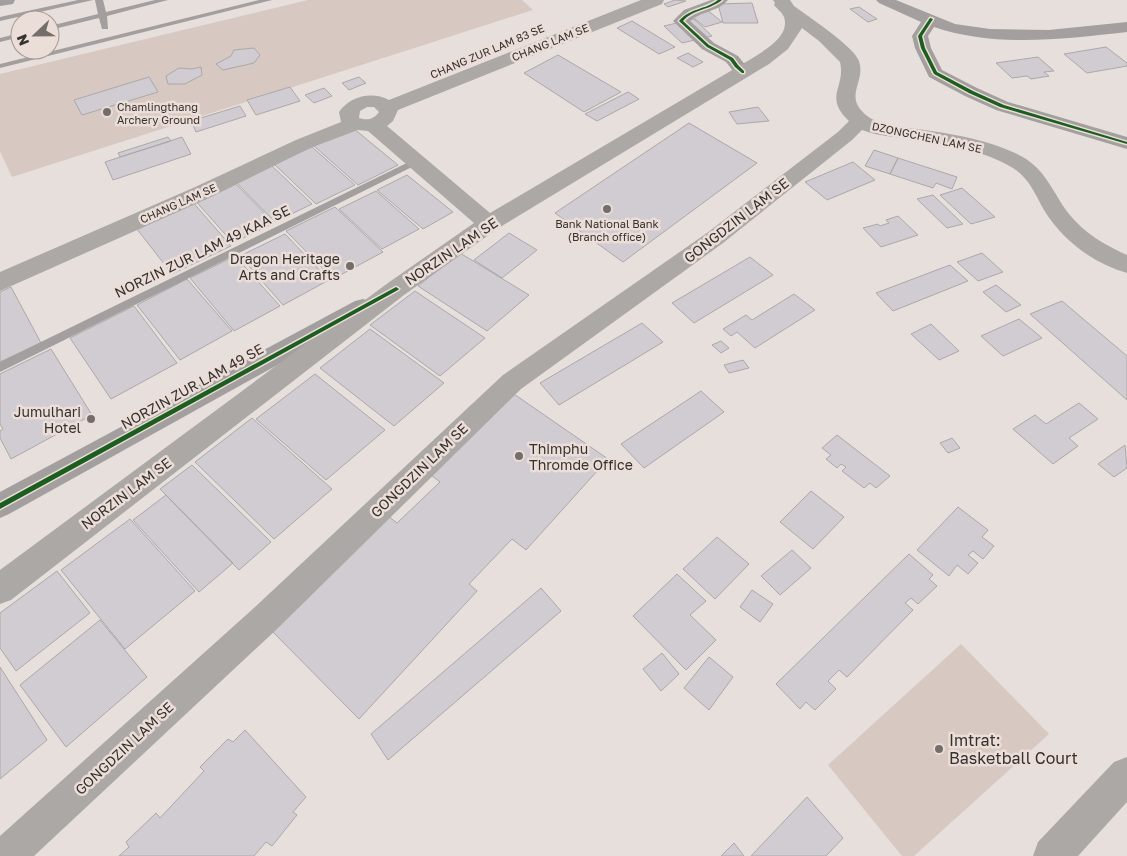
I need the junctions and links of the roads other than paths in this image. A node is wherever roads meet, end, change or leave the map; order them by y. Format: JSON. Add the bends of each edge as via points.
{"nodes":[{"id":1,"x":7,"y":0,"type":"edge"},
{"id":2,"x":88,"y":0,"type":"edge"},
{"id":3,"x":98,"y":0,"type":"edge"},
{"id":4,"x":164,"y":0,"type":"edge"},
{"id":5,"x":268,"y":0,"type":"edge"},
{"id":6,"x":656,"y":0,"type":"edge"},
{"id":7,"x":720,"y":0,"type":"edge"},
{"id":8,"x":884,"y":0,"type":"edge"},
{"id":9,"x":0,"y":1,"type":"edge"},
{"id":10,"x":780,"y":2,"type":"edge"},
{"id":11,"x":102,"y":16,"type":"junction"},
{"id":12,"x":0,"y":19,"type":"edge"},
{"id":13,"x":931,"y":20,"type":"junction"},
{"id":14,"x":550,"y":24,"type":"dead end"},
{"id":15,"x":60,"y":26,"type":"edge"},
{"id":16,"x":105,"y":26,"type":"dead end"},
{"id":17,"x":1127,"y":27,"type":"edge"},
{"id":18,"x":775,"y":50,"type":"junction"},
{"id":19,"x":849,"y":60,"type":"junction"},
{"id":20,"x":0,"y":66,"type":"edge"},
{"id":21,"x":743,"y":72,"type":"junction"},
{"id":22,"x":423,"y":93,"type":"junction"},
{"id":23,"x":380,"y":104,"type":"junction"},
{"id":24,"x":359,"y":120,"type":"junction"},
{"id":25,"x":860,"y":120,"type":"junction"},
{"id":26,"x":1127,"y":143,"type":"edge"},
{"id":27,"x":410,"y":155,"type":"junction"},
{"id":28,"x":489,"y":224,"type":"junction"},
{"id":29,"x":0,"y":266,"type":"edge"},
{"id":30,"x":1127,"y":266,"type":"edge"},
{"id":31,"x":0,"y":282,"type":"edge"},
{"id":32,"x":396,"y":289,"type":"junction"},
{"id":33,"x":0,"y":367,"type":"edge"},
{"id":34,"x":0,"y":506,"type":"edge"},
{"id":35,"x":0,"y":589,"type":"edge"},
{"id":36,"x":1127,"y":775,"type":"edge"},
{"id":37,"x":6,"y":856,"type":"edge"},
{"id":38,"x":1052,"y":856,"type":"edge"}],
"edges":[{"from":1,"to":9,"type":"street"},
{"from":2,"to":12,"type":"lane"},
{"from":3,"to":11,"type":"lane"},
{"from":4,"to":11,"type":"lane"},
{"from":5,"to":20,"type":"lane"},
{"from":6,"to":22,"type":"main road","name":"CHANG LAM SE"},
{"from":7,"to":21,"type":"street","via":[[685,16],[681,21],[708,46],[732,59]]},
{"from":8,"to":13,"type":"street"},
{"from":10,"to":18,"type":"main road","name":"NORZIN LAM SE","via":[[794,20],[789,38]]},
{"from":10,"to":19,"type":"main road"},
{"from":11,"to":15,"type":"lane"},
{"from":11,"to":16,"type":"lane"},
{"from":13,"to":17,"type":"street","via":[[969,32],[1046,36]]},
{"from":13,"to":26,"type":"street","via":[[920,36],[936,73],[1002,106]]},
{"from":14,"to":23,"type":"main road","name":"CHANG ZUR LAM 83 SE"},
{"from":18,"to":19,"type":"main road","via":[[793,43],[814,43]]},
{"from":18,"to":21,"type":"main road","name":"NORZIN LAM SE"},
{"from":19,"to":25,"type":"main road","name":"DZONGCHEN LAM SE","via":[[851,75],[844,92],[845,102]]},
{"from":21,"to":28,"type":"main road","name":"NORZIN LAM SE"},
{"from":22,"to":23,"type":"main road","name":"CHANG LAM SE"},
{"from":22,"to":27,"type":"main road","via":[[395,118],[393,124],[396,138]]},
{"from":23,"to":24,"type":"main road","via":[[357,104]]},
{"from":23,"to":24,"type":"main road","via":[[389,112],[387,117]]},
{"from":24,"to":27,"type":"main road"},
{"from":24,"to":29,"type":"main road","name":"CHANG LAM SE"},
{"from":24,"to":31,"type":"main road","name":"CHANG LAM SE"},
{"from":25,"to":30,"type":"main road","name":"DZONGCHEN LAM SE","via":[[884,130],[975,146],[1017,161],[1038,178],[1057,213],[1078,238]]},
{"from":25,"to":37,"type":"main road","name":"GONGDZIN LAM SE","via":[[845,136],[715,238],[512,382],[266,618]]},
{"from":27,"to":28,"type":"main road"},
{"from":27,"to":33,"type":"lane","name":"NORZIN ZUR LAM 49 KAA SE"},
{"from":28,"to":32,"type":"main road","name":"NORZIN LAM SE"},
{"from":32,"to":34,"type":"street","name":"NORZIN ZUR LAM 49 SE"},
{"from":32,"to":35,"type":"main road","name":"NORZIN LAM SE"},
{"from":36,"to":38,"type":"main road"}]}
